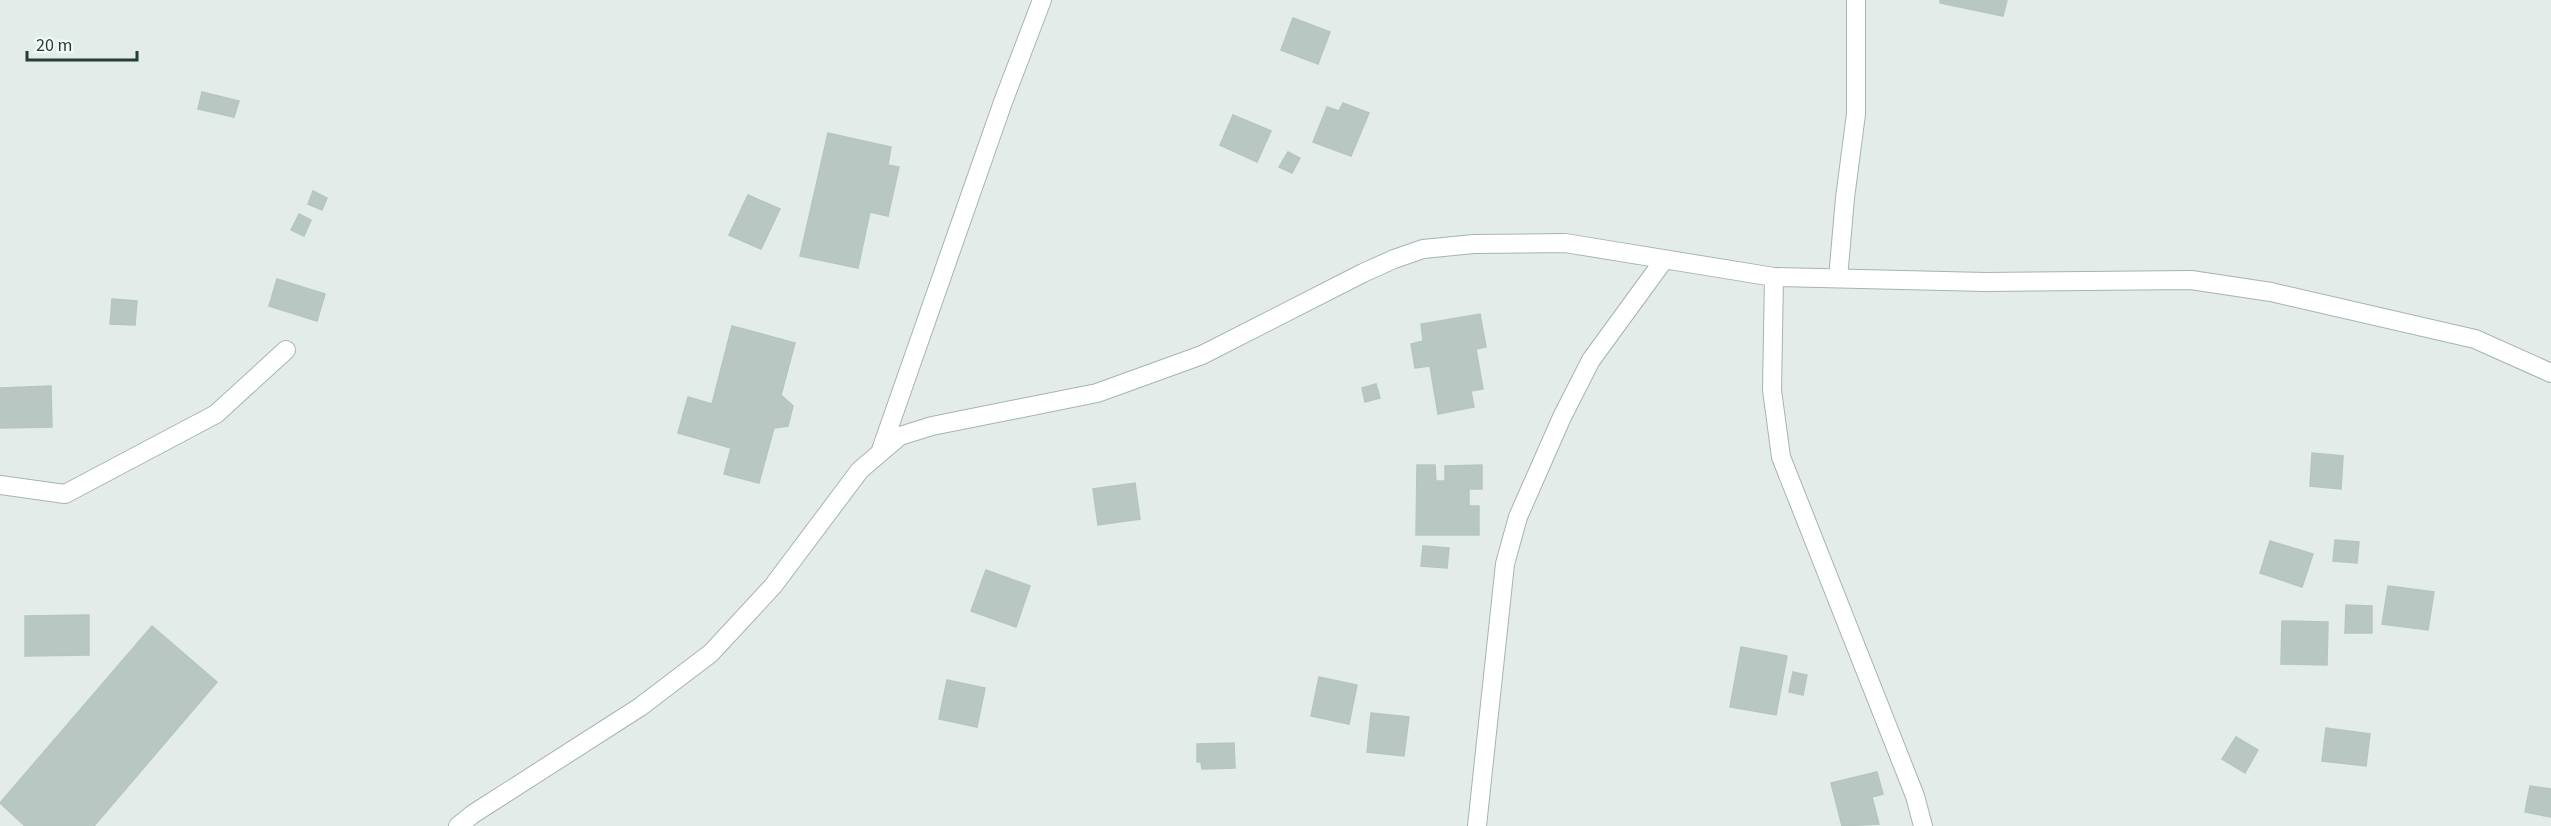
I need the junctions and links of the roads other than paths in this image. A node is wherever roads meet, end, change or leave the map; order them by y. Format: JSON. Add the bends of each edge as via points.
{"nodes":[{"id":1,"x":1042,"y":0,"type":"edge"},
{"id":2,"x":1856,"y":0,"type":"edge"},
{"id":3,"x":1664,"y":260,"type":"junction"},
{"id":4,"x":1774,"y":277,"type":"junction"},
{"id":5,"x":1838,"y":278,"type":"junction"},
{"id":6,"x":286,"y":350,"type":"dead end"},
{"id":7,"x":2551,"y":373,"type":"edge"},
{"id":8,"x":881,"y":450,"type":"junction"},
{"id":9,"x":0,"y":485,"type":"edge"},
{"id":10,"x":458,"y":826,"type":"edge"},
{"id":11,"x":1477,"y":826,"type":"edge"},
{"id":12,"x":1923,"y":826,"type":"edge"}],
"edges":[{"from":1,"to":8,"type":"street","via":[[1002,102]]},
{"from":2,"to":5,"type":"street","via":[[1856,114]]},
{"from":3,"to":4,"type":"street"},
{"from":3,"to":8,"type":"street","via":[[1565,243],[1423,249],[1363,273],[1202,354],[1097,393],[932,426],[900,436]]},
{"from":3,"to":11,"type":"street","via":[[1591,360],[1518,517],[1505,564]]},
{"from":4,"to":5,"type":"street"},
{"from":4,"to":12,"type":"street","via":[[1772,390],[1781,457],[1915,796]]},
{"from":5,"to":7,"type":"street","via":[[1985,282],[2191,280],[2271,292],[2475,339]]},
{"from":6,"to":9,"type":"street","via":[[216,414],[65,494]]},
{"from":8,"to":10,"type":"street","via":[[860,470],[773,586],[711,654],[640,707]]}]}
